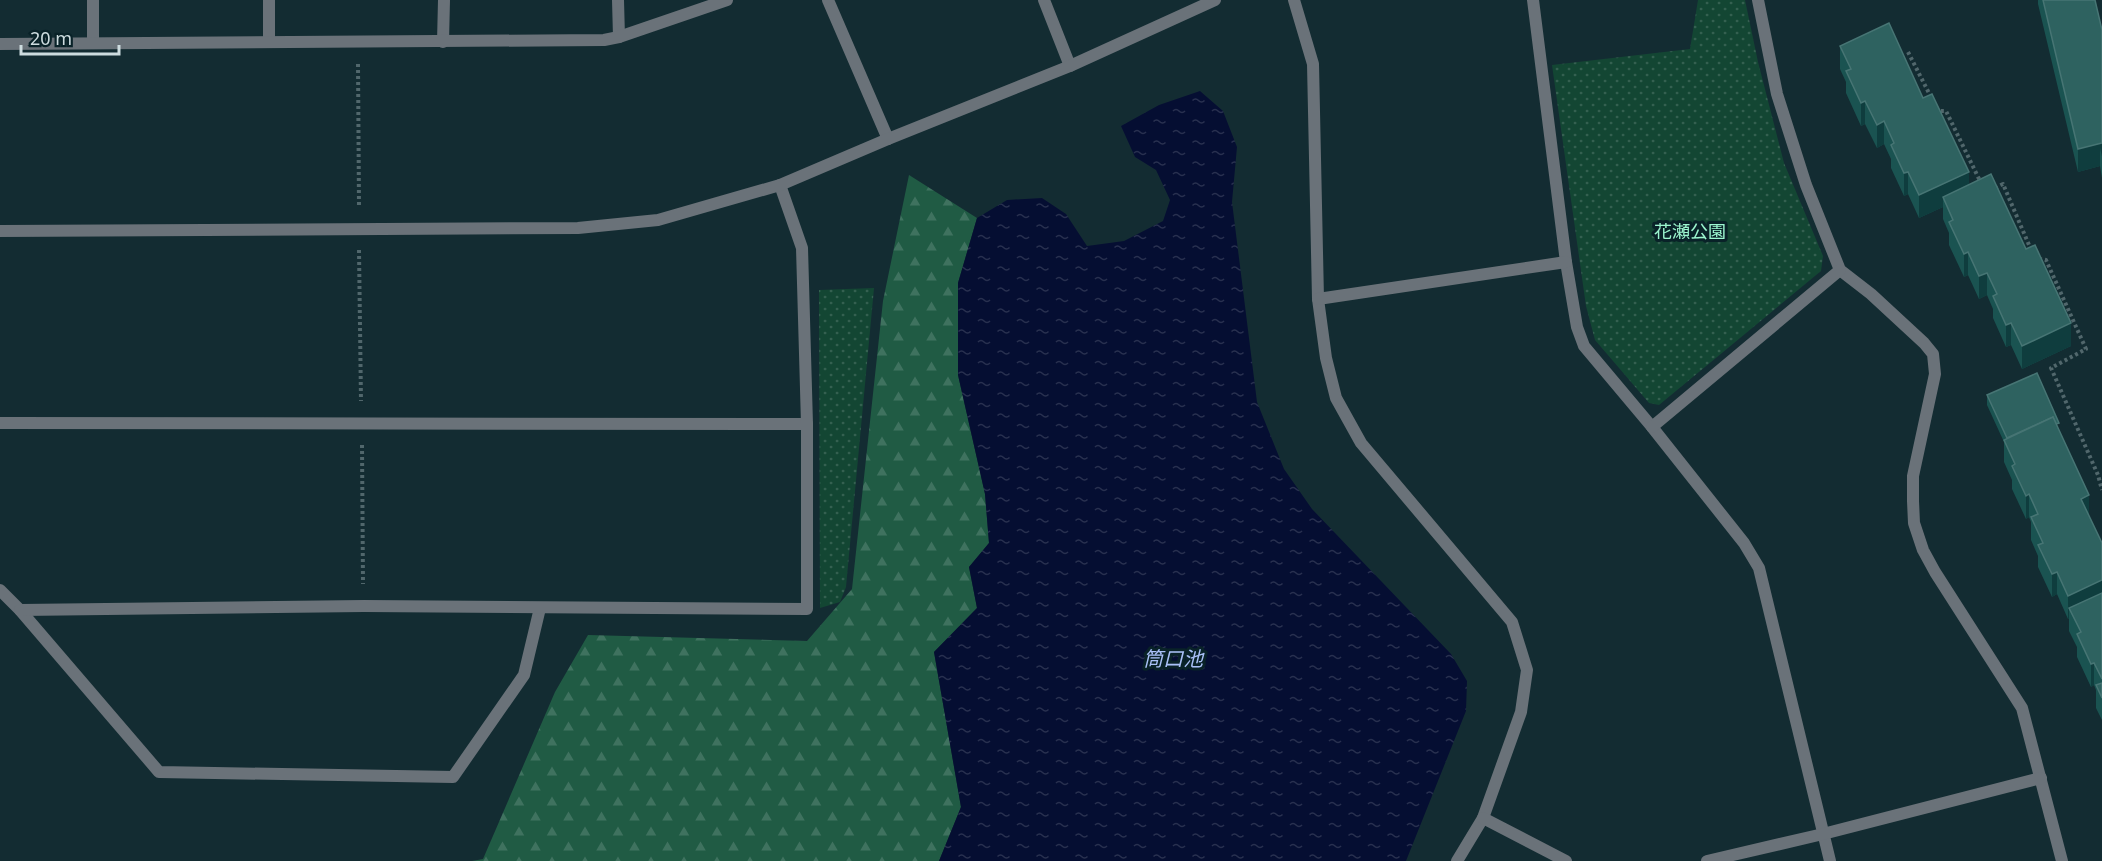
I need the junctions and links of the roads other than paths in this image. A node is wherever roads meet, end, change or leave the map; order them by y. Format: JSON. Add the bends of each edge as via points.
{"nodes":[{"id":1,"x":93,"y":0,"type":"edge"},
{"id":2,"x":269,"y":0,"type":"edge"},
{"id":3,"x":444,"y":0,"type":"edge"},
{"id":4,"x":618,"y":0,"type":"edge"},
{"id":5,"x":727,"y":0,"type":"edge"},
{"id":6,"x":828,"y":0,"type":"edge"},
{"id":7,"x":1044,"y":0,"type":"edge"},
{"id":8,"x":1215,"y":0,"type":"edge"},
{"id":9,"x":1294,"y":0,"type":"edge"},
{"id":10,"x":1533,"y":0,"type":"edge"},
{"id":11,"x":1758,"y":0,"type":"edge"},
{"id":12,"x":619,"y":37,"type":"junction"},
{"id":13,"x":269,"y":42,"type":"junction"},
{"id":14,"x":443,"y":42,"type":"junction"},
{"id":15,"x":93,"y":43,"type":"junction"},
{"id":16,"x":0,"y":44,"type":"edge"},
{"id":17,"x":1070,"y":66,"type":"junction"},
{"id":18,"x":888,"y":139,"type":"junction"},
{"id":19,"x":780,"y":185,"type":"junction"},
{"id":20,"x":0,"y":231,"type":"edge"},
{"id":21,"x":1566,"y":262,"type":"junction"},
{"id":22,"x":1840,"y":270,"type":"junction"},
{"id":23,"x":1318,"y":299,"type":"junction"},
{"id":24,"x":0,"y":423,"type":"edge"},
{"id":25,"x":807,"y":424,"type":"junction"},
{"id":26,"x":1652,"y":427,"type":"junction"},
{"id":27,"x":0,"y":590,"type":"edge"},
{"id":28,"x":540,"y":608,"type":"junction"},
{"id":29,"x":20,"y":610,"type":"junction"},
{"id":30,"x":2042,"y":778,"type":"junction"},
{"id":31,"x":1483,"y":818,"type":"junction"},
{"id":32,"x":1823,"y":834,"type":"junction"},
{"id":33,"x":1456,"y":861,"type":"edge"},
{"id":34,"x":1566,"y":861,"type":"edge"},
{"id":35,"x":1707,"y":861,"type":"edge"},
{"id":36,"x":1830,"y":861,"type":"edge"},
{"id":37,"x":2062,"y":861,"type":"edge"}],
"edges":[{"from":1,"to":15,"type":"street"},
{"from":2,"to":13,"type":"street"},
{"from":3,"to":14,"type":"street"},
{"from":4,"to":12,"type":"street"},
{"from":5,"to":12,"type":"street"},
{"from":6,"to":18,"type":"street"},
{"from":7,"to":17,"type":"street"},
{"from":8,"to":17,"type":"street"},
{"from":9,"to":23,"type":"street","via":[[1313,64]]},
{"from":10,"to":21,"type":"street"},
{"from":11,"to":22,"type":"street","via":[[1781,105],[1806,185]]},
{"from":12,"to":14,"type":"street"},
{"from":13,"to":14,"type":"street"},
{"from":13,"to":15,"type":"street"},
{"from":15,"to":16,"type":"street"},
{"from":17,"to":18,"type":"street"},
{"from":18,"to":19,"type":"street"},
{"from":19,"to":20,"type":"street","via":[[658,220],[578,228]]},
{"from":19,"to":25,"type":"street","via":[[802,248]]},
{"from":21,"to":23,"type":"street"},
{"from":21,"to":26,"type":"street","via":[[1584,346]]},
{"from":22,"to":26,"type":"street"},
{"from":22,"to":30,"type":"street","via":[[1933,354],[1935,374],[1913,476],[1914,523],[1935,572],[2022,708]]},
{"from":23,"to":31,"type":"street","via":[[1336,398],[1361,443],[1512,622],[1527,670],[1521,712]]},
{"from":24,"to":25,"type":"street"},
{"from":25,"to":28,"type":"street","via":[[807,609]]},
{"from":26,"to":32,"type":"street","via":[[1744,543],[1759,568]]},
{"from":27,"to":29,"type":"street"},
{"from":28,"to":29,"type":"street"},
{"from":28,"to":29,"type":"street","via":[[524,675],[453,777],[159,772]]},
{"from":30,"to":32,"type":"street"},
{"from":30,"to":37,"type":"street"},
{"from":31,"to":33,"type":"street"},
{"from":31,"to":34,"type":"street"},
{"from":32,"to":35,"type":"street"},
{"from":32,"to":36,"type":"street"}]}
